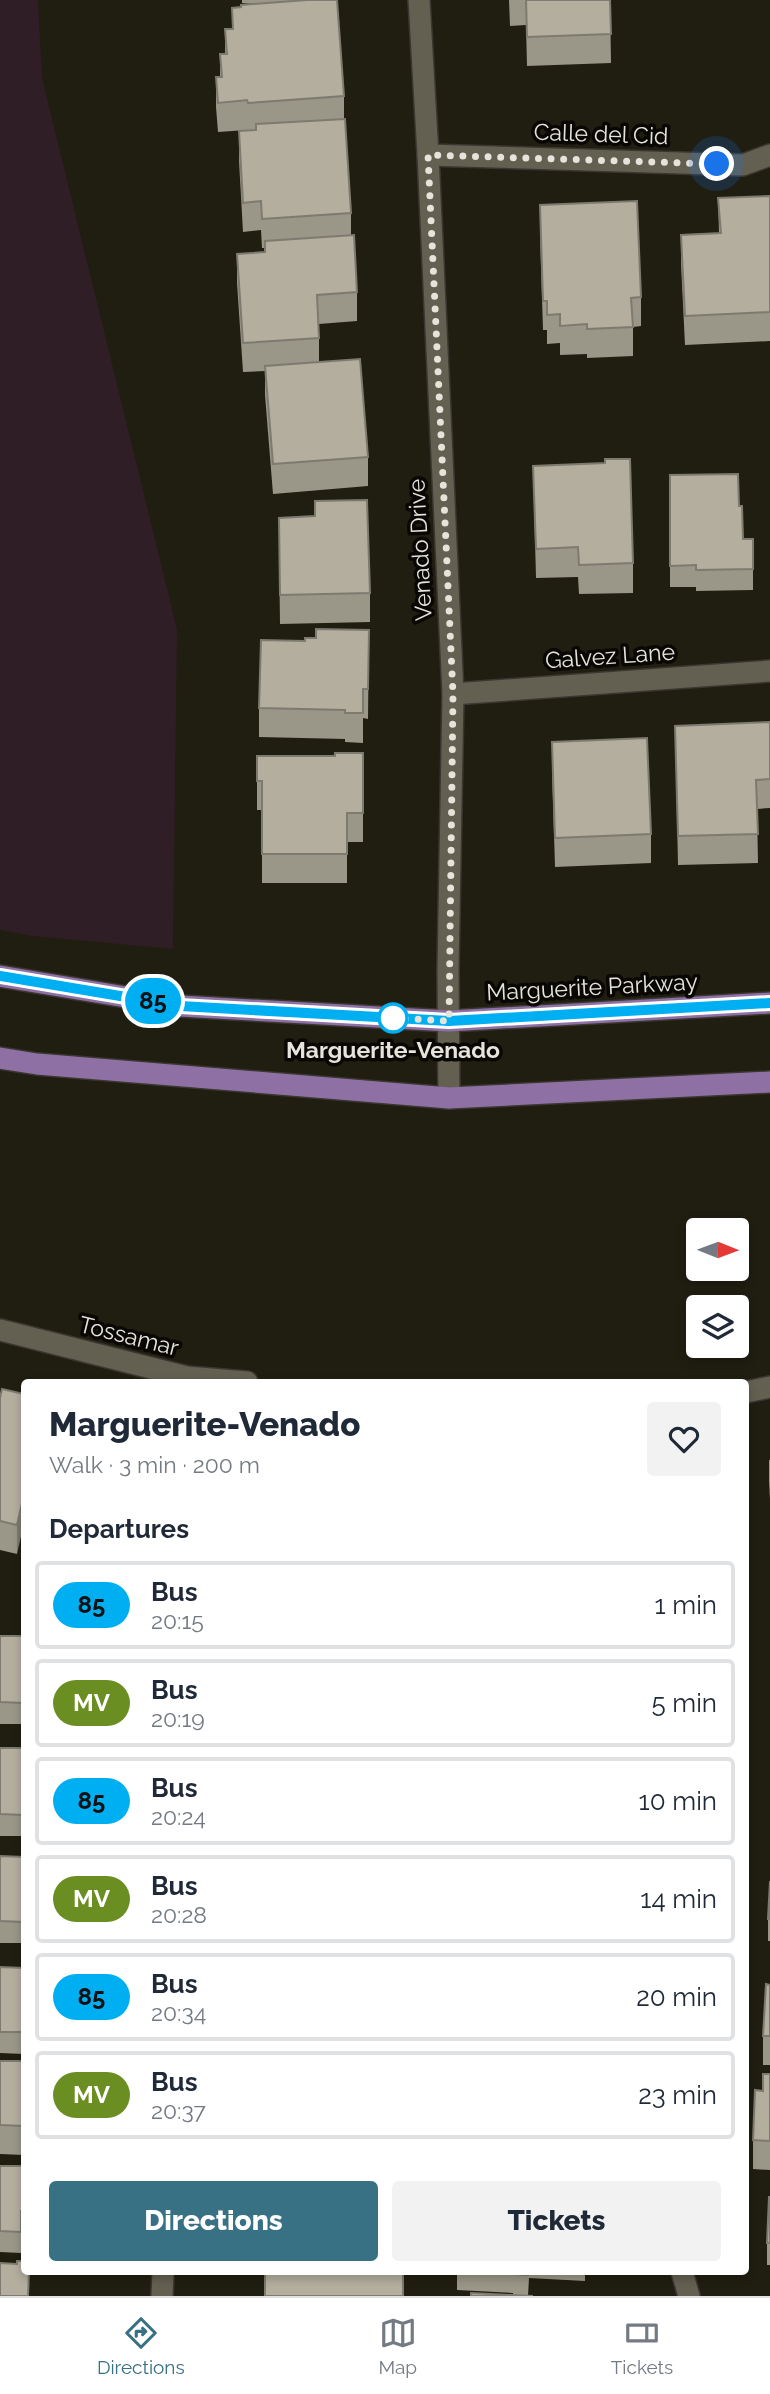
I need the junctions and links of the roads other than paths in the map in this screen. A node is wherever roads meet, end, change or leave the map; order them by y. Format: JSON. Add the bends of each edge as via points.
{"nodes":[{"id":1,"x":419,"y":0,"type":"edge"},
{"id":2,"x":428,"y":155,"type":"junction"},
{"id":3,"x":770,"y":155,"type":"edge"},
{"id":4,"x":770,"y":670,"type":"edge"},
{"id":5,"x":453,"y":694,"type":"junction"},
{"id":6,"x":0,"y":976,"type":"edge"},
{"id":7,"x":770,"y":1003,"type":"edge"},
{"id":8,"x":449,"y":1021,"type":"junction"},
{"id":9,"x":0,"y":1059,"type":"edge"},
{"id":10,"x":770,"y":1082,"type":"edge"},
{"id":11,"x":449,"y":1098,"type":"junction"},
{"id":12,"x":0,"y":1331,"type":"edge"},
{"id":13,"x":183,"y":1379,"type":"edge"},
{"id":14,"x":770,"y":1387,"type":"edge"},
{"id":15,"x":749,"y":1391,"type":"edge"},
{"id":16,"x":163,"y":2275,"type":"edge"},
{"id":17,"x":683,"y":2275,"type":"edge"},
{"id":18,"x":162,"y":2296,"type":"edge"},
{"id":19,"x":689,"y":2296,"type":"edge"}],
"edges":[{"from":1,"to":2,"type":"street","name":"Venado Drive"},
{"from":2,"to":3,"type":"street","name":"Calle del Cid","via":[[743,165]]},
{"from":2,"to":5,"type":"street","name":"Venado Drive"},
{"from":4,"to":5,"type":"street","name":"Galvez Lane"},
{"from":5,"to":8,"type":"street","name":"Venado Drive"},
{"from":6,"to":8,"type":"main road","name":"Marguerite Parkway","via":[[180,1006]]},
{"from":7,"to":8,"type":"main road","name":"Marguerite Parkway"},
{"from":8,"to":11,"type":"street","name":"Venado Drive"},
{"from":9,"to":11,"type":"main road"},
{"from":10,"to":11,"type":"main road"},
{"from":12,"to":13,"type":"street","name":"Tossamar"},
{"from":14,"to":15,"type":"street"},
{"from":16,"to":18,"type":"street"},
{"from":17,"to":19,"type":"street"}]}
